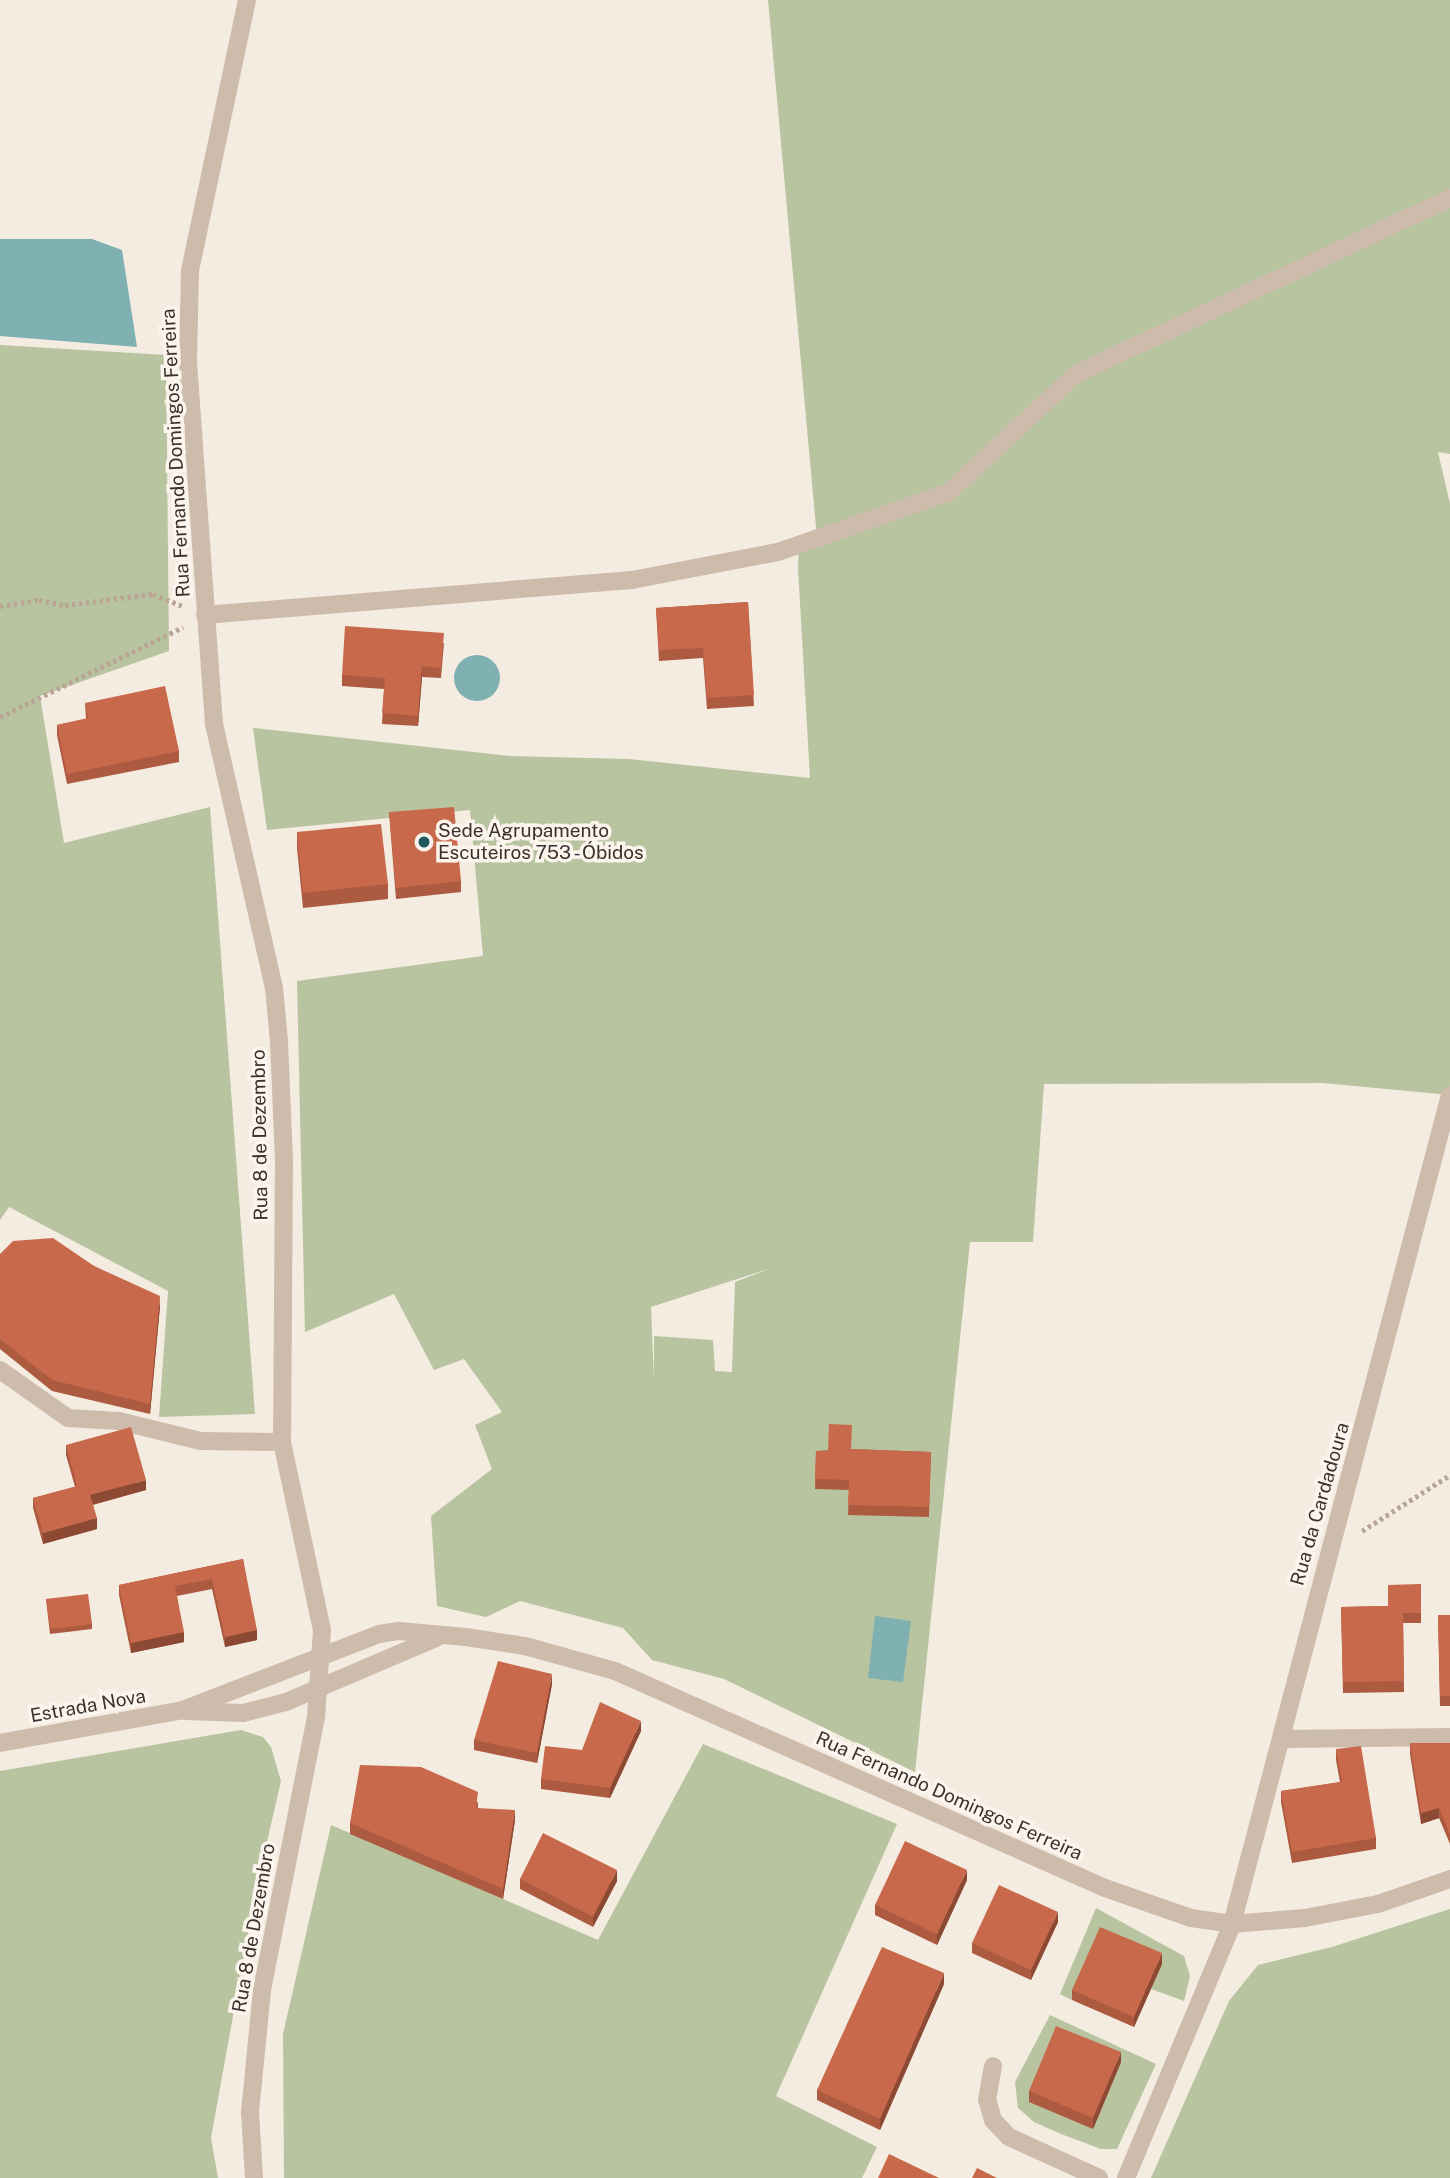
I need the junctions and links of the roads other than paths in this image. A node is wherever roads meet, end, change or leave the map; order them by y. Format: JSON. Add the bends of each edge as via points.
{"nodes":[{"id":1,"x":247,"y":0,"type":"edge"},
{"id":2,"x":1450,"y":198,"type":"edge"},
{"id":3,"x":205,"y":615,"type":"junction"},
{"id":4,"x":1450,"y":1095,"type":"edge"},
{"id":5,"x":0,"y":1370,"type":"edge"},
{"id":6,"x":282,"y":1442,"type":"junction"},
{"id":7,"x":439,"y":1636,"type":"junction"},
{"id":8,"x":321,"y":1657,"type":"junction"},
{"id":9,"x":321,"y":1687,"type":"junction"},
{"id":10,"x":183,"y":1710,"type":"junction"},
{"id":11,"x":1450,"y":1737,"type":"edge"},
{"id":12,"x":1283,"y":1739,"type":"junction"},
{"id":13,"x":0,"y":1743,"type":"edge"},
{"id":14,"x":1450,"y":1879,"type":"edge"},
{"id":15,"x":1232,"y":1924,"type":"junction"},
{"id":16,"x":993,"y":2066,"type":"dead end"},
{"id":17,"x":254,"y":2178,"type":"edge"},
{"id":18,"x":1099,"y":2178,"type":"edge"},
{"id":19,"x":1126,"y":2178,"type":"edge"}],
"edges":[{"from":1,"to":3,"type":"street","name":"Rua Fernando Domingos Ferreira","via":[[190,271],[188,362]]},
{"from":2,"to":3,"type":"street","via":[[1076,374],[949,492],[789,548],[632,580]]},
{"from":3,"to":6,"type":"street","name":"Rua 8 de Dezembro","via":[[214,724],[274,988],[278,1028],[284,1159]]},
{"from":4,"to":12,"type":"street","name":"Rua da Cardadoura","via":[[1332,1551],[1314,1604]]},
{"from":5,"to":6,"type":"street","via":[[68,1418],[119,1421],[201,1441]]},
{"from":6,"to":8,"type":"street","name":"Rua 8 de Dezembro","via":[[322,1630]]},
{"from":7,"to":8,"type":"street","name":"Rua Fernando Domingos Ferreira","via":[[398,1631],[379,1634]]},
{"from":7,"to":9,"type":"street","name":"Rua Fernando Domingos Ferreira"},
{"from":7,"to":15,"type":"street","name":"Rua Fernando Domingos Ferreira","via":[[525,1646],[615,1671],[1105,1888],[1191,1918]]},
{"from":8,"to":9,"type":"street","name":"Rua 8 de Dezembro"},
{"from":8,"to":10,"type":"street","name":"Estrada Nova"},
{"from":9,"to":10,"type":"street","name":"Estrada Nova","via":[[243,1713]]},
{"from":9,"to":17,"type":"street","name":"Rua 8 de Dezembro","via":[[262,1990],[250,2112]]},
{"from":10,"to":13,"type":"street","name":"Estrada Nova"},
{"from":11,"to":12,"type":"street"},
{"from":12,"to":15,"type":"street","name":"Rua da Cardadoura"},
{"from":14,"to":15,"type":"street","name":"Rua Fernando Domingos Ferreira","via":[[1340,1912]]},
{"from":15,"to":19,"type":"street","name":"Rua da Cardadoura"},
{"from":16,"to":18,"type":"street","via":[[987,2099],[993,2120],[1009,2137]]}]}
